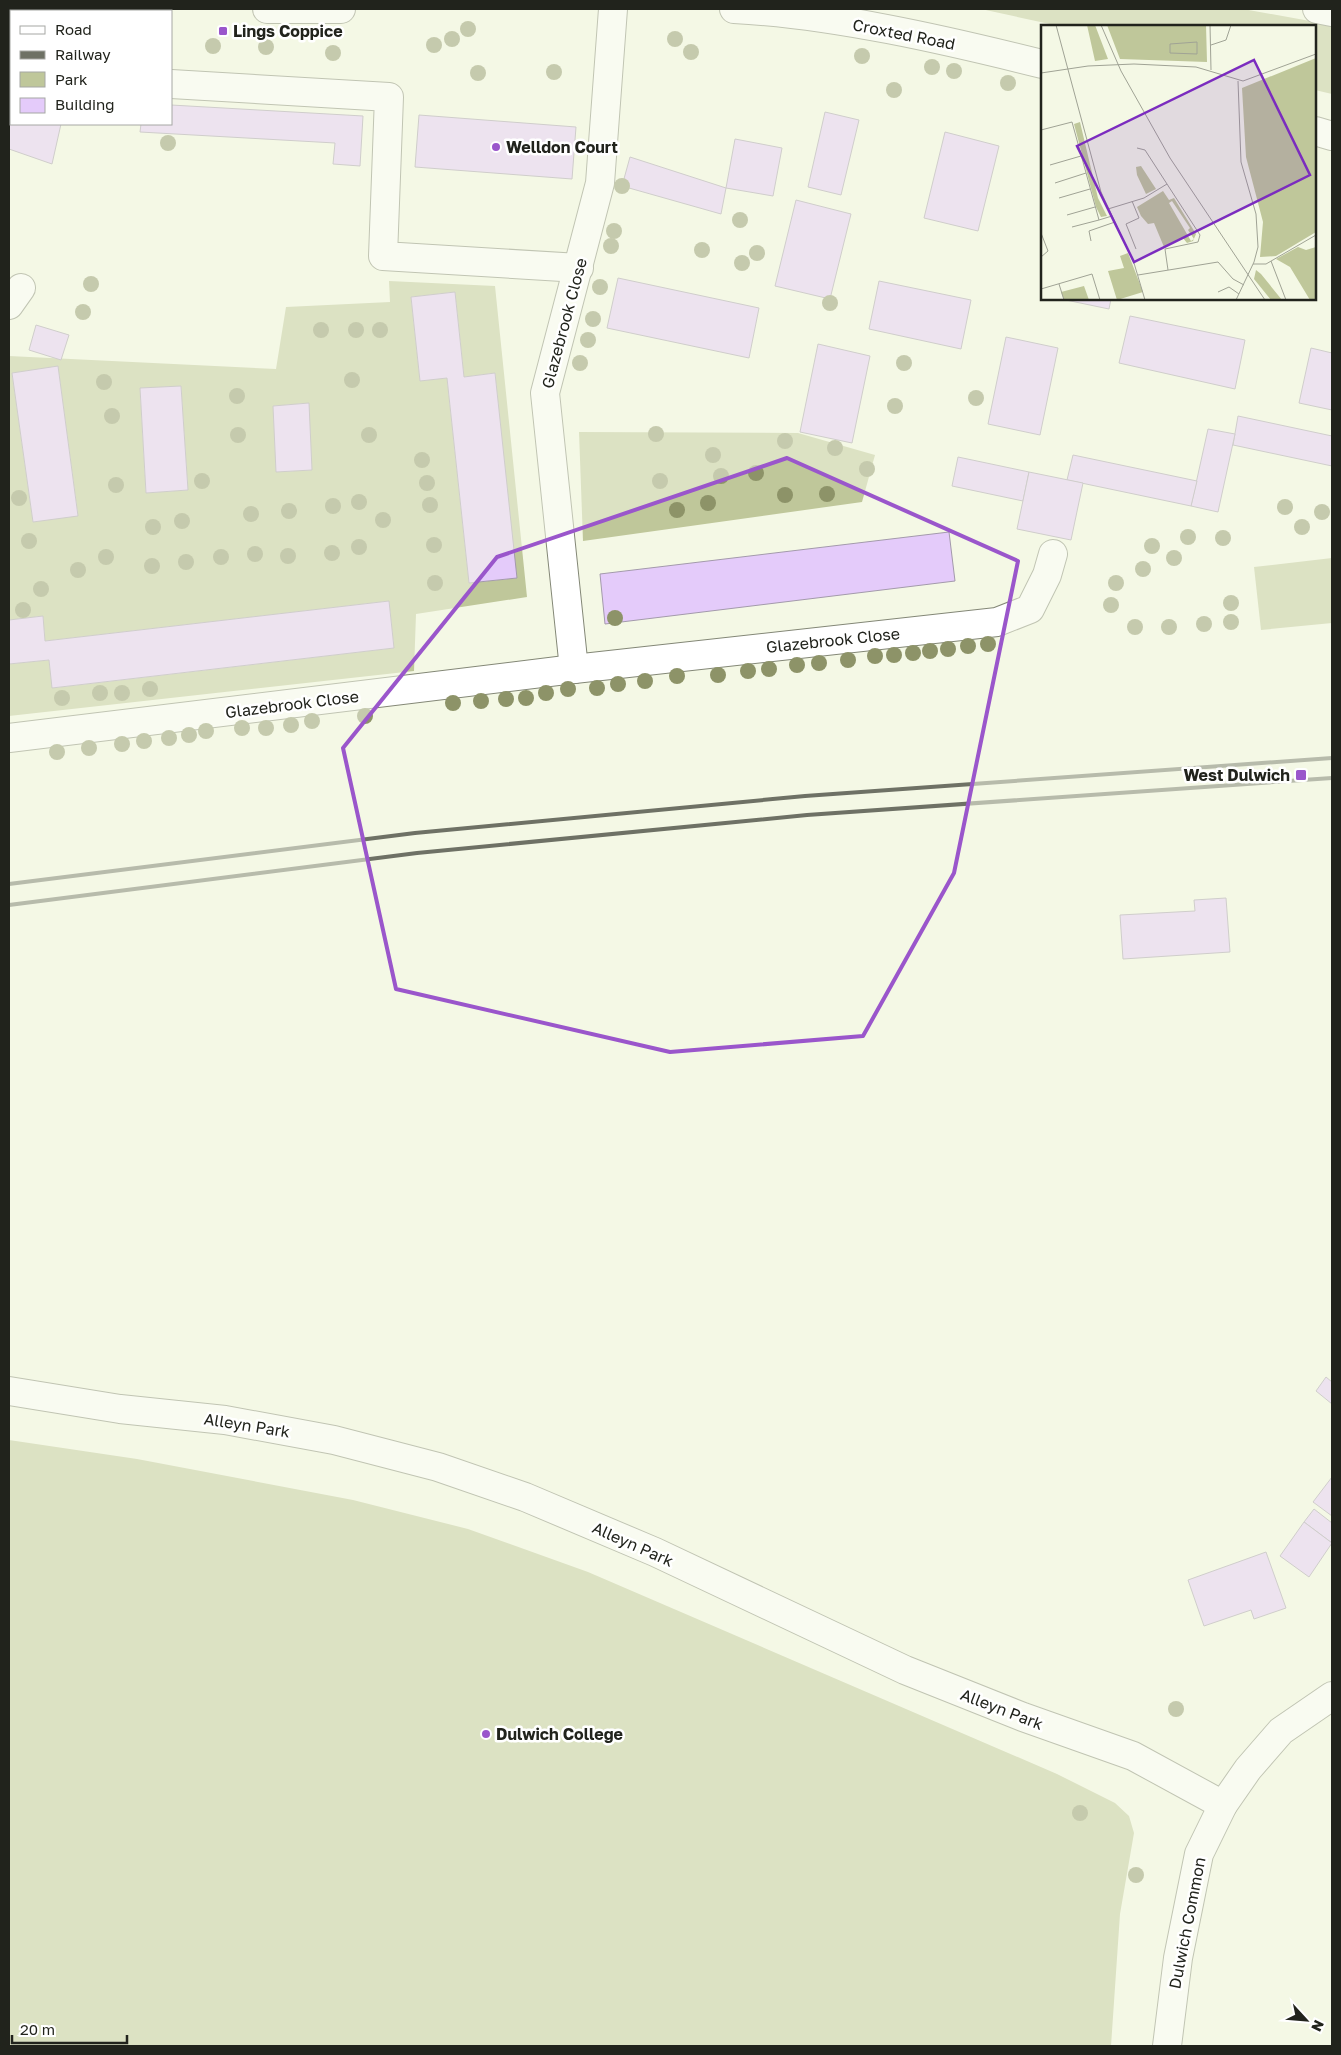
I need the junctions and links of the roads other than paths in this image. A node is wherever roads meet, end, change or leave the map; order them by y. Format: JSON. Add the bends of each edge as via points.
{"nodes":[{"id":1,"x":267,"y":9,"type":"edge"},
{"id":2,"x":341,"y":9,"type":"edge"},
{"id":3,"x":613,"y":9,"type":"edge"},
{"id":4,"x":734,"y":9,"type":"edge"},
{"id":5,"x":1317,"y":9,"type":"edge"},
{"id":6,"x":1332,"y":12,"type":"edge"},
{"id":7,"x":1041,"y":64,"type":"edge"},
{"id":8,"x":172,"y":84,"type":"edge"},
{"id":9,"x":1316,"y":132,"type":"edge"},
{"id":10,"x":1332,"y":136,"type":"edge"},
{"id":11,"x":579,"y":268,"type":"junction"},
{"id":12,"x":1053,"y":554,"type":"dead end"},
{"id":13,"x":574,"y":669,"type":"junction"},
{"id":14,"x":9,"y":738,"type":"edge"},
{"id":15,"x":9,"y":1391,"type":"edge"},
{"id":16,"x":1332,"y":1696,"type":"edge"},
{"id":17,"x":1223,"y":1805,"type":"junction"},
{"id":18,"x":1167,"y":2046,"type":"edge"}],
"edges":[{"from":1,"to":2,"type":"main road"},
{"from":3,"to":11,"type":"main road","name":"Glazebrook Close","via":[[600,183]]},
{"from":4,"to":7,"type":"main road","name":"Croxted Road","via":[[871,27]]},
{"from":5,"to":6,"type":"main road"},
{"from":8,"to":11,"type":"main road","via":[[389,97],[383,256]]},
{"from":9,"to":10,"type":"main road"},
{"from":11,"to":13,"type":"main road","name":"Glazebrook Close","via":[[545,393]]},
{"from":12,"to":13,"type":"main road","name":"Glazebrook Close","via":[[1047,575],[1030,609],[997,622]]},
{"from":13,"to":14,"type":"main road","name":"Glazebrook Close"},
{"from":15,"to":17,"type":"main road","name":"Alleyn Park","via":[[120,1409],[225,1420],[334,1440],[438,1467],[525,1497],[655,1552],[905,1670],[1133,1756]]},
{"from":16,"to":17,"type":"main road","name":"Dulwich Common","via":[[1281,1731],[1248,1769]]},
{"from":17,"to":18,"type":"main road","name":"Dulwich Common","via":[[1199,1854],[1178,1958]]}]}
